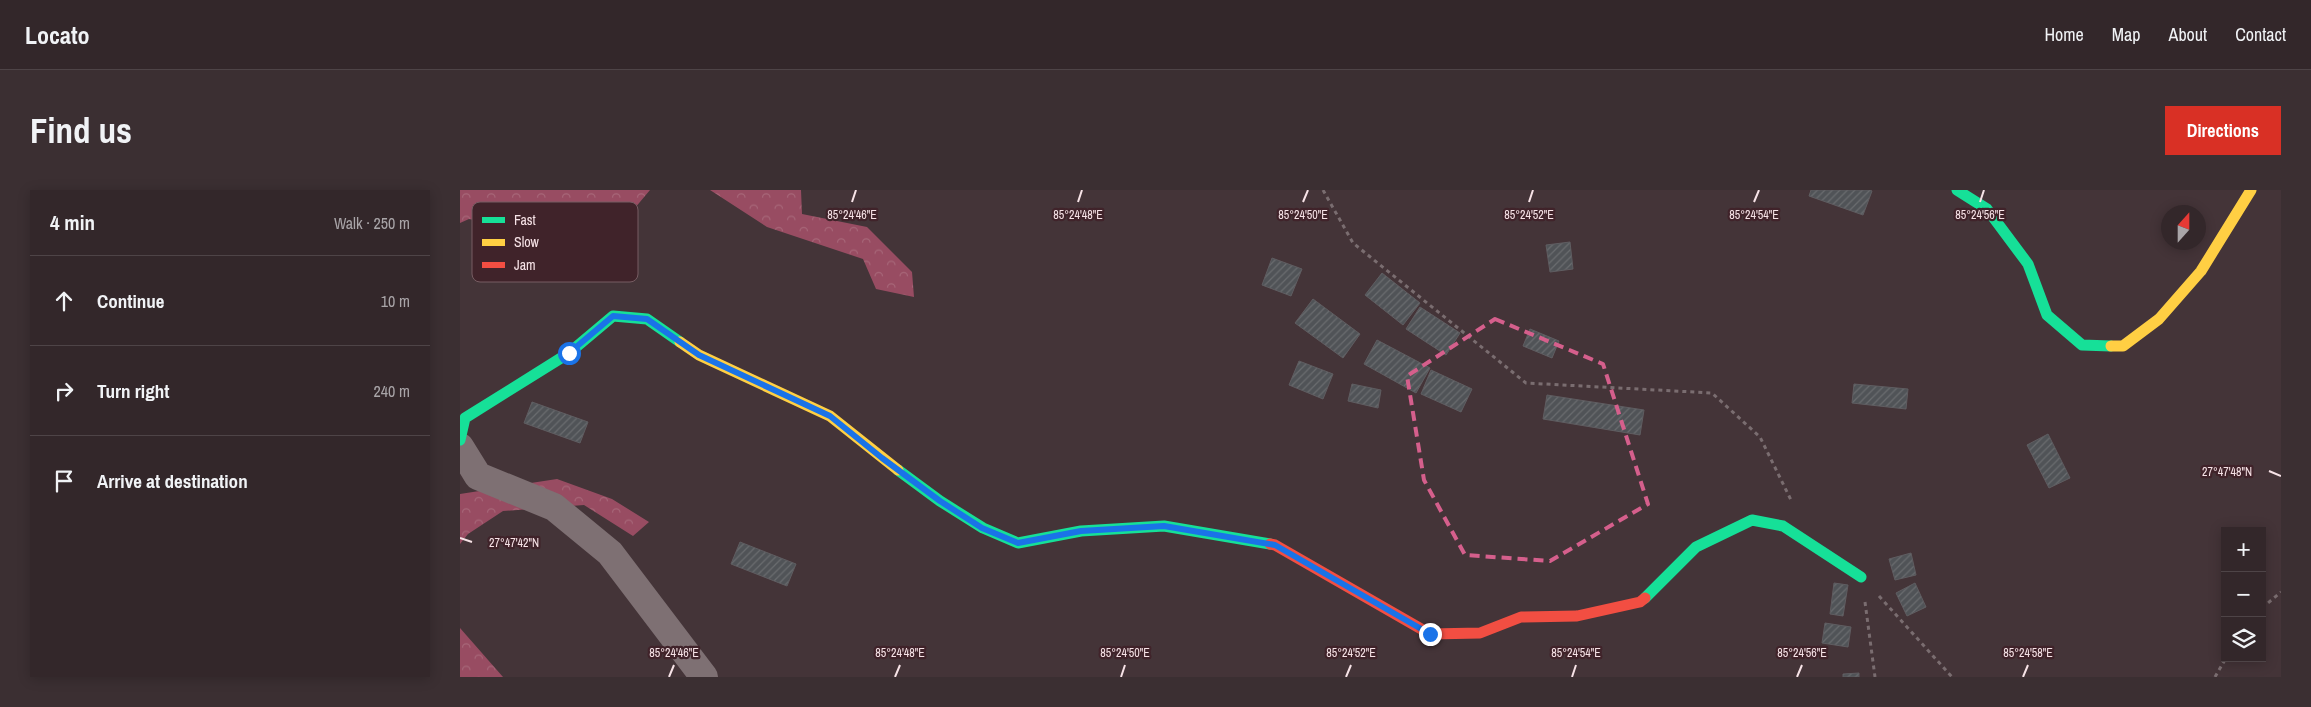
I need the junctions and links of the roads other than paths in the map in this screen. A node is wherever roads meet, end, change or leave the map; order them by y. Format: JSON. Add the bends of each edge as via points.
{"nodes":[{"id":1,"x":1957,"y":190,"type":"edge"},
{"id":2,"x":2251,"y":190,"type":"edge"},
{"id":3,"x":460,"y":440,"type":"edge"},
{"id":4,"x":460,"y":447,"type":"edge"},
{"id":5,"x":1861,"y":576,"type":"road end"},
{"id":6,"x":704,"y":677,"type":"edge"}],
"edges":[{"from":1,"to":2,"type":"street","via":[[1987,209],[2028,264],[2048,315],[2082,345],[2123,346],[2159,319],[2200,271]]},
{"from":3,"to":5,"type":"street","via":[[465,418],[569,353],[613,316],[647,319],[699,355],[830,416],[940,501],[982,528],[1018,543],[1081,531],[1164,526],[1275,545],[1430,634],[1480,633],[1522,617],[1577,616],[1640,602],[1696,547],[1752,520],[1783,526]]},
{"from":4,"to":6,"type":"street","via":[[478,476],[554,507],[610,553]]}]}
